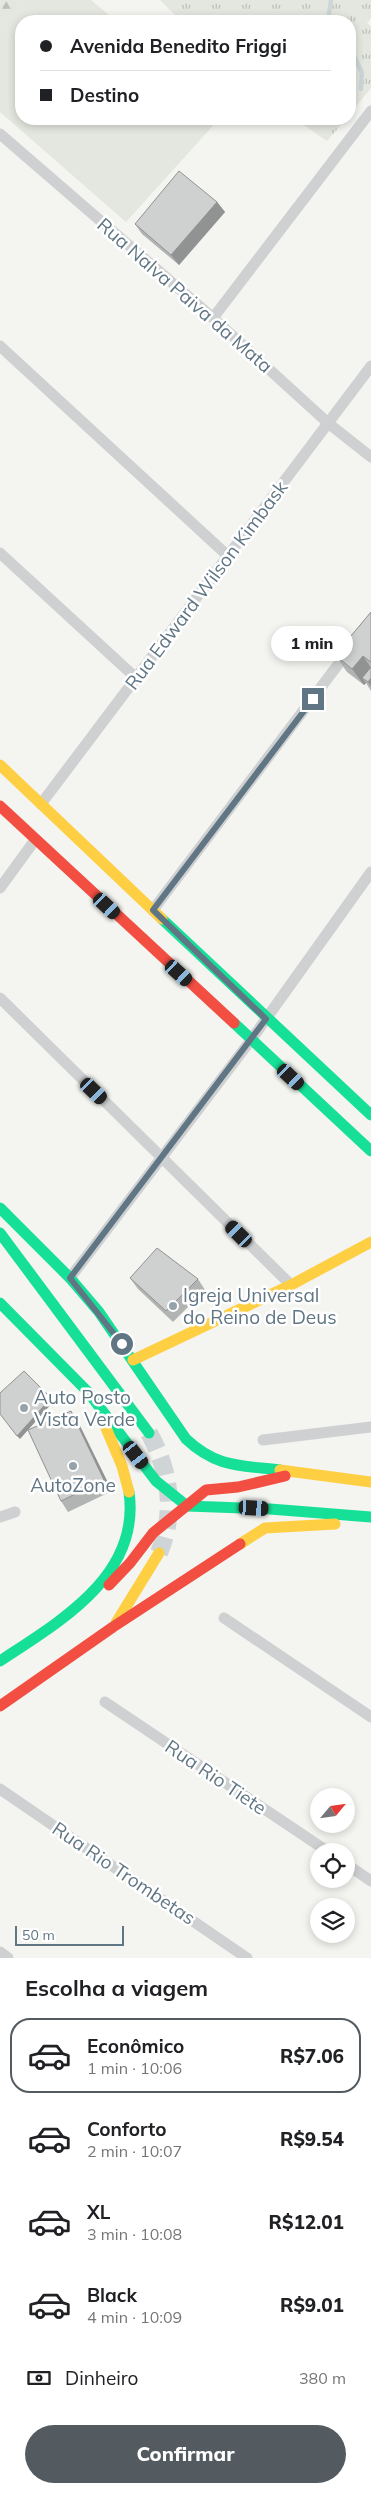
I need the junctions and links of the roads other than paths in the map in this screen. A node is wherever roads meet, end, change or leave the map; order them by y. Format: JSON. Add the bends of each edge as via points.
{"nodes":[{"id":1,"x":371,"y":110,"type":"edge"},
{"id":2,"x":0,"y":134,"type":"edge"},
{"id":3,"x":213,"y":318,"type":"junction"},
{"id":4,"x":0,"y":346,"type":"edge"},
{"id":5,"x":371,"y":366,"type":"edge"},
{"id":6,"x":328,"y":423,"type":"junction"},
{"id":7,"x":371,"y":457,"type":"edge"},
{"id":8,"x":0,"y":553,"type":"edge"},
{"id":9,"x":228,"y":556,"type":"junction"},
{"id":10,"x":354,"y":644,"type":"edge"},
{"id":11,"x":136,"y":678,"type":"junction"},
{"id":12,"x":0,"y":765,"type":"edge"},
{"id":13,"x":41,"y":804,"type":"junction"},
{"id":14,"x":0,"y":806,"type":"edge"},
{"id":15,"x":35,"y":840,"type":"junction"},
{"id":16,"x":371,"y":872,"type":"edge"},
{"id":17,"x":0,"y":888,"type":"edge"},
{"id":18,"x":153,"y":910,"type":"junction"},
{"id":19,"x":0,"y":998,"type":"edge"},
{"id":20,"x":266,"y":1019,"type":"junction"},
{"id":21,"x":251,"y":1040,"type":"junction"},
{"id":22,"x":371,"y":1115,"type":"edge"},
{"id":23,"x":371,"y":1151,"type":"edge"},
{"id":24,"x":162,"y":1158,"type":"junction"},
{"id":25,"x":0,"y":1208,"type":"edge"},
{"id":26,"x":0,"y":1233,"type":"edge"},
{"id":27,"x":371,"y":1242,"type":"edge"},
{"id":28,"x":70,"y":1278,"type":"junction"},
{"id":29,"x":291,"y":1285,"type":"junction"},
{"id":30,"x":0,"y":1303,"type":"edge"},
{"id":31,"x":133,"y":1360,"type":"junction"},
{"id":32,"x":88,"y":1392,"type":"junction"},
{"id":33,"x":371,"y":1426,"type":"edge"},
{"id":34,"x":149,"y":1433,"type":"tunnel mouth"},
{"id":35,"x":263,"y":1440,"type":"dead end"},
{"id":36,"x":295,"y":1473,"type":"junction"},
{"id":37,"x":371,"y":1482,"type":"edge"},
{"id":38,"x":188,"y":1506,"type":"junction"},
{"id":39,"x":15,"y":1512,"type":"dead end"},
{"id":40,"x":0,"y":1517,"type":"edge"},
{"id":41,"x":371,"y":1517,"type":"edge"},
{"id":42,"x":371,"y":1521,"type":"edge"},
{"id":43,"x":159,"y":1553,"type":"tunnel mouth"},
{"id":44,"x":86,"y":1602,"type":"junction"},
{"id":45,"x":224,"y":1618,"type":"dead end"},
{"id":46,"x":113,"y":1627,"type":"junction"},
{"id":47,"x":0,"y":1662,"type":"edge"},
{"id":48,"x":105,"y":1702,"type":"dead end"},
{"id":49,"x":0,"y":1706,"type":"edge"},
{"id":50,"x":371,"y":1717,"type":"edge"},
{"id":51,"x":0,"y":1789,"type":"edge"},
{"id":52,"x":315,"y":1843,"type":"edge"},
{"id":53,"x":355,"y":1870,"type":"edge"},
{"id":54,"x":371,"y":1881,"type":"edge"},
{"id":55,"x":0,"y":1952,"type":"edge"},
{"id":56,"x":8,"y":1958,"type":"edge"},
{"id":57,"x":247,"y":1958,"type":"edge"}],
"edges":[{"from":1,"to":3,"type":"street"},
{"from":2,"to":3,"type":"street","name":"Rua Nalva Paiva da Mata"},
{"from":3,"to":6,"type":"street","name":"Rua Nalva Paiva da Mata"},
{"from":4,"to":9,"type":"street"},
{"from":5,"to":6,"type":"street","name":"Rua Edward Wilson Kimbask"},
{"from":6,"to":7,"type":"street","name":"Rua Nalva Paiva da Mata"},
{"from":6,"to":9,"type":"street","name":"Rua Edward Wilson Kimbask"},
{"from":8,"to":11,"type":"street"},
{"from":9,"to":11,"type":"street","name":"Rua Edward Wilson Kimbask"},
{"from":10,"to":18,"type":"street"},
{"from":11,"to":13,"type":"street","name":"Rua Edward Wilson Kimbask"},
{"from":12,"to":13,"type":"main road"},
{"from":13,"to":18,"type":"main road"},
{"from":14,"to":15,"type":"main road"},
{"from":15,"to":17,"type":"street"},
{"from":15,"to":21,"type":"main road"},
{"from":16,"to":20,"type":"street"},
{"from":18,"to":20,"type":"main road"},
{"from":19,"to":24,"type":"street"},
{"from":20,"to":21,"type":"street"},
{"from":20,"to":22,"type":"main road"},
{"from":21,"to":23,"type":"main road"},
{"from":21,"to":24,"type":"street"},
{"from":24,"to":28,"type":"street"},
{"from":24,"to":29,"type":"street"},
{"from":25,"to":28,"type":"main road"},
{"from":26,"to":34,"type":"main road"},
{"from":27,"to":29,"type":"main road"},
{"from":28,"to":31,"type":"main road"},
{"from":29,"to":31,"type":"main road"},
{"from":30,"to":32,"type":"main road"},
{"from":31,"to":36,"type":"main road","via":[[186,1439],[202,1454],[223,1463]]},
{"from":32,"to":38,"type":"main road","via":[[156,1481]]},
{"from":32,"to":44,"type":"main road","via":[[128,1478],[131,1510],[129,1533],[119,1556]]},
{"from":33,"to":35,"type":"street"},
{"from":36,"to":37,"type":"main road"},
{"from":36,"to":38,"type":"main road","via":[[238,1487],[206,1490]]},
{"from":38,"to":41,"type":"main road"},
{"from":38,"to":44,"type":"main road","via":[[153,1533],[115,1580]]},
{"from":39,"to":40,"type":"street"},
{"from":42,"to":46,"type":"main road","via":[[265,1528]]},
{"from":43,"to":46,"type":"main road"},
{"from":44,"to":47,"type":"main road"},
{"from":45,"to":50,"type":"street"},
{"from":46,"to":49,"type":"main road"},
{"from":48,"to":52,"type":"street","name":"Rua Rio Tiete"},
{"from":51,"to":57,"type":"street","name":"Rua Rio Trombetas"},
{"from":53,"to":54,"type":"street"},
{"from":55,"to":56,"type":"street"}]}
